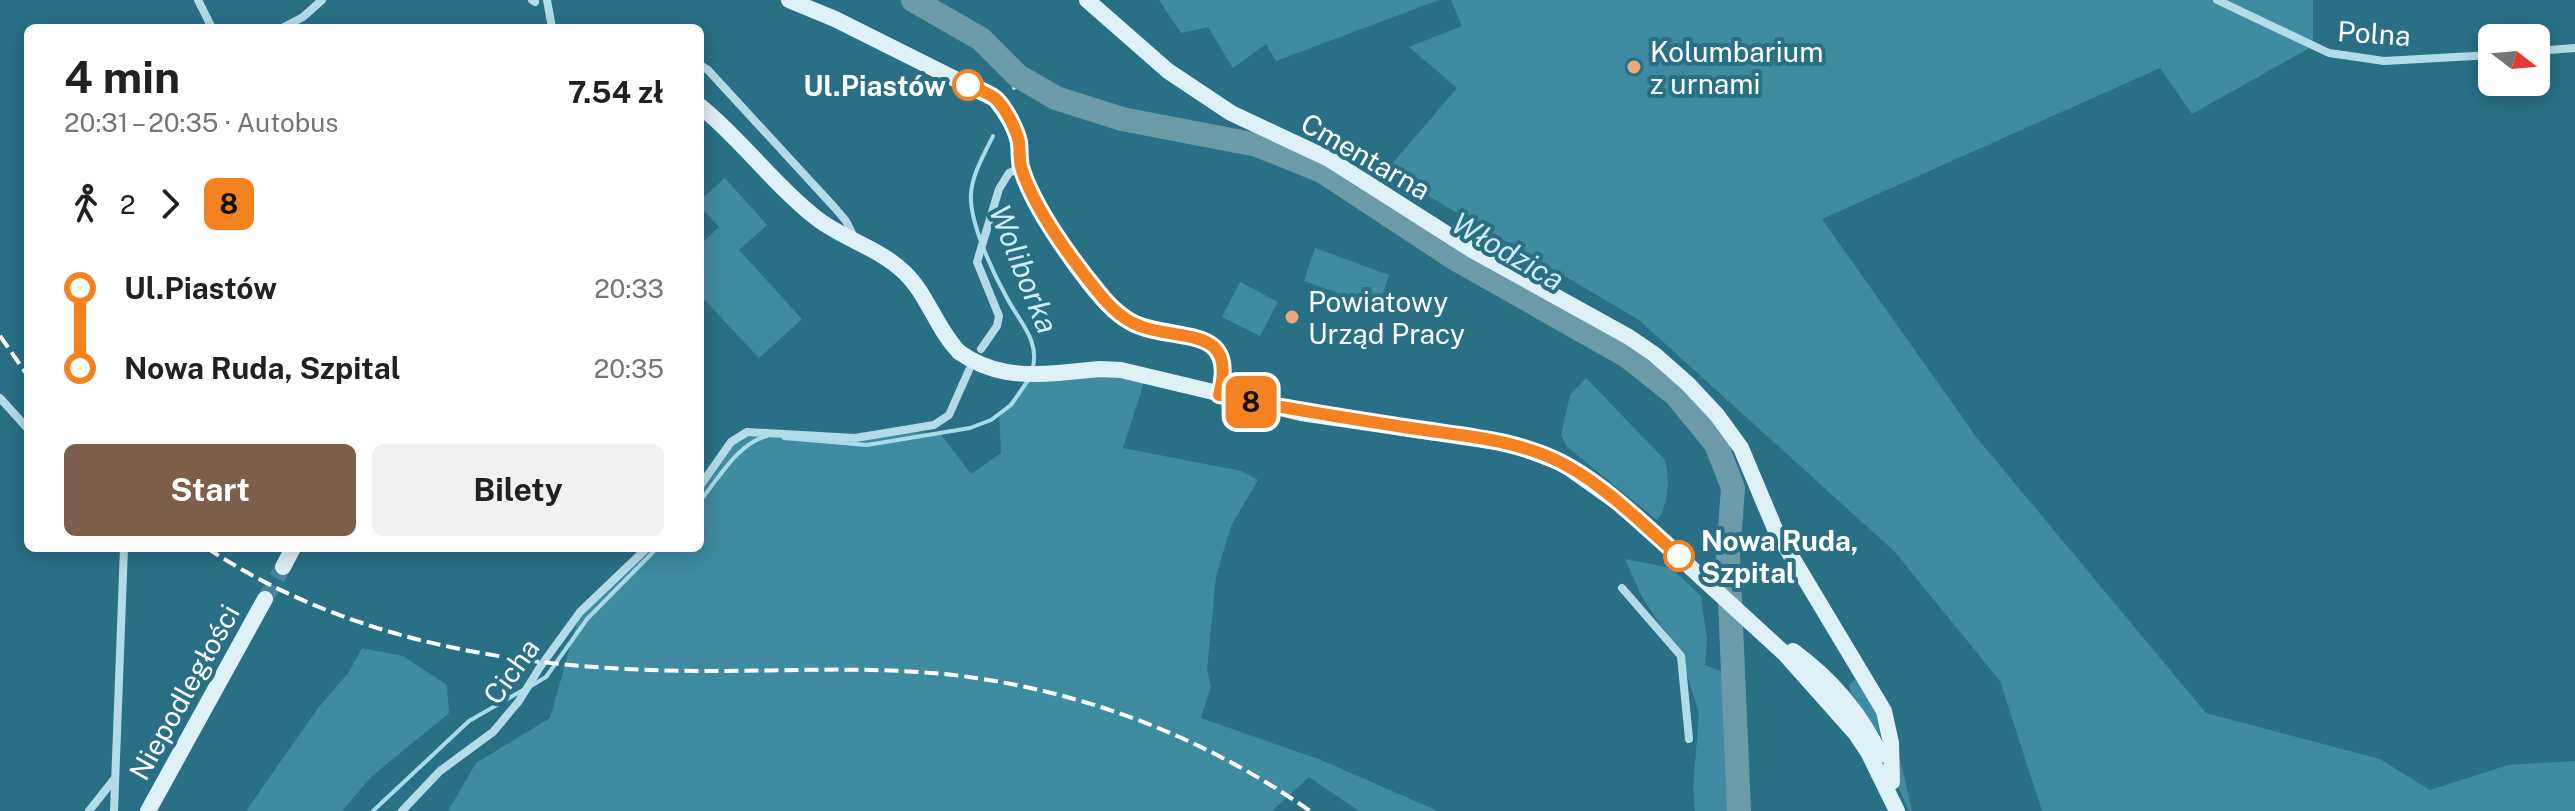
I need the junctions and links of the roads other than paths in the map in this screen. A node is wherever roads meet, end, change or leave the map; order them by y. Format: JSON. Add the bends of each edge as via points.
{"nodes":[{"id":1,"x":198,"y":0,"type":"edge"},
{"id":2,"x":322,"y":0,"type":"edge"},
{"id":3,"x":547,"y":0,"type":"edge"},
{"id":4,"x":789,"y":0,"type":"edge"},
{"id":5,"x":1087,"y":0,"type":"edge"},
{"id":6,"x":2217,"y":0,"type":"edge"},
{"id":7,"x":210,"y":24,"type":"edge"},
{"id":8,"x":290,"y":24,"type":"edge"},
{"id":9,"x":551,"y":24,"type":"edge"},
{"id":10,"x":2575,"y":48,"type":"edge"},
{"id":11,"x":2550,"y":50,"type":"edge"},
{"id":12,"x":2478,"y":56,"type":"edge"},
{"id":13,"x":704,"y":68,"type":"edge"},
{"id":14,"x":704,"y":109,"type":"edge"},
{"id":15,"x":1024,"y":172,"type":"junction"},
{"id":16,"x":856,"y":239,"type":"junction"},
{"id":17,"x":1219,"y":395,"type":"junction"},
{"id":18,"x":0,"y":398,"type":"edge"},
{"id":19,"x":24,"y":425,"type":"edge"},
{"id":20,"x":704,"y":480,"type":"edge"},
{"id":21,"x":124,"y":552,"type":"edge"},
{"id":22,"x":291,"y":552,"type":"edge"},
{"id":23,"x":643,"y":552,"type":"edge"},
{"id":24,"x":283,"y":567,"type":"tunnel mouth"},
{"id":25,"x":1622,"y":588,"type":"dead end"},
{"id":26,"x":265,"y":599,"type":"tunnel mouth"},
{"id":27,"x":1761,"y":632,"type":"junction"},
{"id":28,"x":1784,"y":653,"type":"junction"},
{"id":29,"x":1855,"y":660,"type":"junction"},
{"id":30,"x":1829,"y":684,"type":"junction"},
{"id":31,"x":1689,"y":739,"type":"dead end"},
{"id":32,"x":115,"y":777,"type":"junction"},
{"id":33,"x":1892,"y":782,"type":"junction"},
{"id":34,"x":89,"y":811,"type":"edge"},
{"id":35,"x":114,"y":811,"type":"edge"},
{"id":36,"x":148,"y":811,"type":"edge"},
{"id":37,"x":402,"y":811,"type":"edge"},
{"id":38,"x":1898,"y":811,"type":"edge"}],
"edges":[{"from":1,"to":7,"type":"street"},
{"from":2,"to":8,"type":"street"},
{"from":3,"to":9,"type":"street"},
{"from":4,"to":15,"type":"street","via":[[995,99],[1018,140]]},
{"from":5,"to":29,"type":"street","name":"Cmentarna","via":[[1168,71],[1231,113],[1329,159],[1472,250],[1654,354],[1717,415],[1741,448],[1775,529]]},
{"from":6,"to":12,"type":"street","name":"Polna","via":[[2329,53],[2384,61]]},
{"from":10,"to":11,"type":"street"},
{"from":13,"to":16,"type":"street","via":[[835,208]]},
{"from":14,"to":16,"type":"street","via":[[816,218]]},
{"from":15,"to":17,"type":"street","via":[[1062,245],[1118,314],[1140,326],[1204,339],[1213,346],[1223,368]]},
{"from":15,"to":20,"type":"street","via":[[1009,173],[987,225],[977,262],[999,316],[949,415],[934,425],[855,438],[747,432],[731,442]]},
{"from":16,"to":17,"type":"street","bridge":true,"via":[[905,273],[923,294],[940,330],[959,352],[979,364],[1015,375],[1121,370]]},
{"from":17,"to":27,"type":"street","via":[[1528,448],[1594,483]]},
{"from":18,"to":19,"type":"street"},
{"from":21,"to":32,"type":"street"},
{"from":22,"to":24,"type":"street"},
{"from":23,"to":37,"type":"street","name":"Cicha","via":[[580,612],[493,732],[440,771]]},
{"from":25,"to":31,"type":"street","via":[[1681,656]]},
{"from":26,"to":36,"type":"street","name":"Niepodległości"},
{"from":27,"to":28,"type":"street"},
{"from":27,"to":30,"type":"street","via":[[1796,653]]},
{"from":28,"to":30,"type":"street","via":[[1817,682]]},
{"from":28,"to":38,"type":"street","via":[[1856,734]]},
{"from":29,"to":30,"type":"street","via":[[1849,677]]},
{"from":29,"to":33,"type":"street","name":"Cmentarna","via":[[1884,711]]},
{"from":30,"to":33,"type":"street","via":[[1869,731]]},
{"from":32,"to":34,"type":"street"},
{"from":32,"to":35,"type":"street"},
{"from":33,"to":38,"type":"street"}]}
